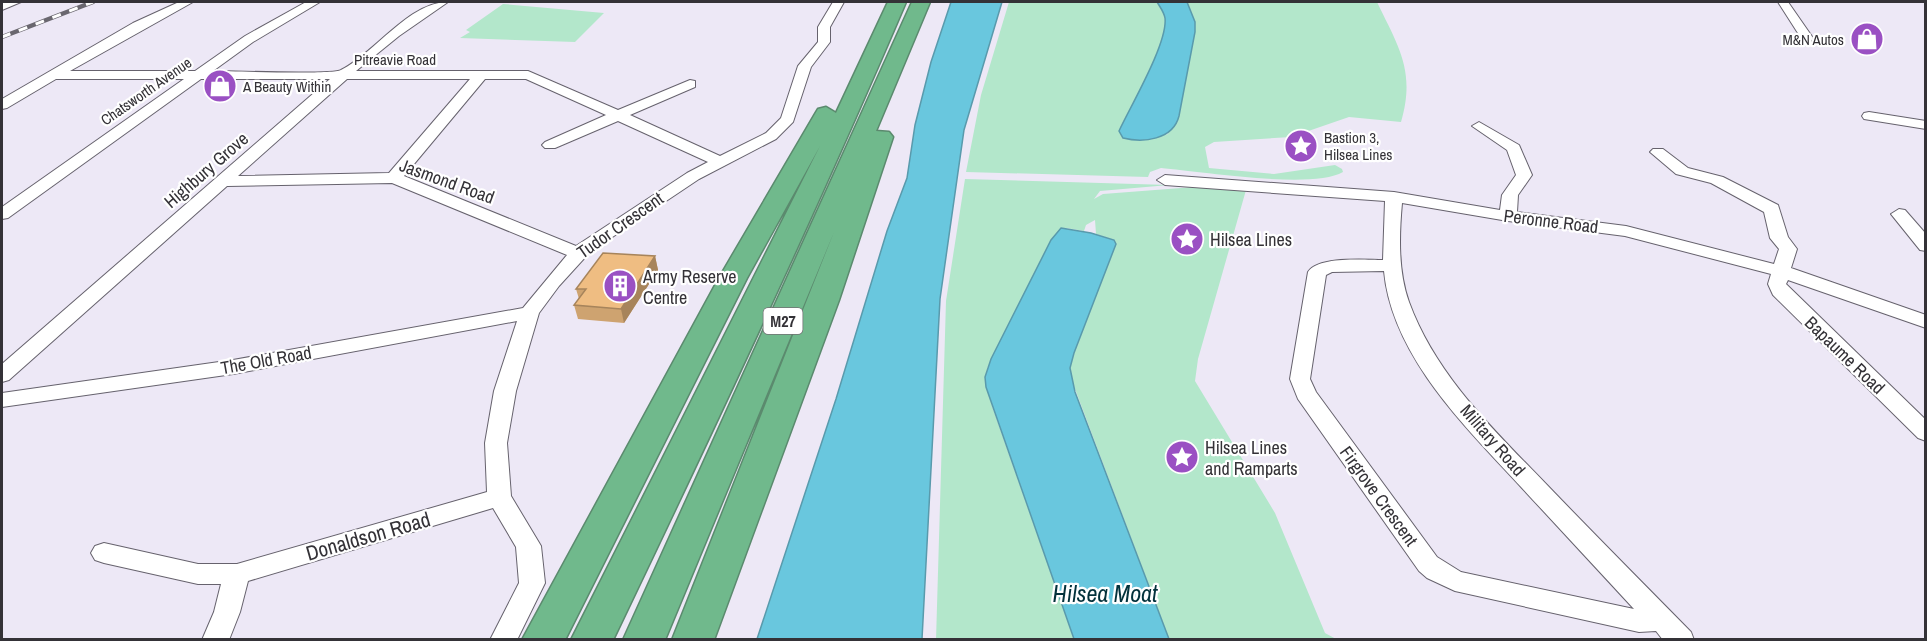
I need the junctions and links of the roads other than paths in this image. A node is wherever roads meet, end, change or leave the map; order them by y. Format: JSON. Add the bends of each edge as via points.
{"nodes":[{"id":1,"x":15,"y":2,"type":"edge"},
{"id":2,"x":187,"y":2,"type":"edge"},
{"id":3,"x":314,"y":2,"type":"edge"},
{"id":4,"x":443,"y":2,"type":"edge"},
{"id":5,"x":838,"y":2,"type":"edge"},
{"id":6,"x":897,"y":2,"type":"edge"},
{"id":7,"x":921,"y":2,"type":"edge"},
{"id":8,"x":1783,"y":2,"type":"edge"},
{"id":9,"x":2,"y":6,"type":"edge"},
{"id":10,"x":883,"y":31,"type":"junction"},
{"id":11,"x":1807,"y":38,"type":"dead end"},
{"id":12,"x":51,"y":75,"type":"junction"},
{"id":13,"x":481,"y":75,"type":"junction"},
{"id":14,"x":197,"y":76,"type":"junction"},
{"id":15,"x":342,"y":76,"type":"junction"},
{"id":16,"x":690,"y":84,"type":"dead end"},
{"id":17,"x":2,"y":105,"type":"edge"},
{"id":18,"x":620,"y":116,"type":"junction"},
{"id":19,"x":1869,"y":116,"type":"dead end"},
{"id":20,"x":1926,"y":125,"type":"edge"},
{"id":21,"x":1479,"y":126,"type":"dead end"},
{"id":22,"x":550,"y":144,"type":"dead end"},
{"id":23,"x":1658,"y":152,"type":"dead end"},
{"id":24,"x":732,"y":161,"type":"junction"},
{"id":25,"x":394,"y":178,"type":"junction"},
{"id":26,"x":1165,"y":180,"type":"dead end"},
{"id":27,"x":224,"y":181,"type":"junction"},
{"id":28,"x":1394,"y":197,"type":"junction"},
{"id":29,"x":2,"y":214,"type":"edge"},
{"id":30,"x":1899,"y":214,"type":"dead end"},
{"id":31,"x":1508,"y":216,"type":"junction"},
{"id":32,"x":1926,"y":246,"type":"edge"},
{"id":33,"x":577,"y":253,"type":"junction"},
{"id":34,"x":1392,"y":265,"type":"junction"},
{"id":35,"x":1781,"y":270,"type":"junction"},
{"id":36,"x":529,"y":313,"type":"junction"},
{"id":37,"x":1926,"y":322,"type":"edge"},
{"id":38,"x":2,"y":375,"type":"edge"},
{"id":39,"x":2,"y":400,"type":"edge"},
{"id":40,"x":1926,"y":433,"type":"edge"},
{"id":41,"x":499,"y":497,"type":"junction"},
{"id":42,"x":104,"y":553,"type":"dead end"},
{"id":43,"x":237,"y":574,"type":"junction"},
{"id":44,"x":1662,"y":620,"type":"junction"},
{"id":45,"x":215,"y":639,"type":"edge"},
{"id":46,"x":503,"y":639,"type":"edge"},
{"id":47,"x":543,"y":639,"type":"edge"},
{"id":48,"x":592,"y":639,"type":"edge"},
{"id":49,"x":644,"y":639,"type":"edge"},
{"id":50,"x":693,"y":639,"type":"edge"},
{"id":51,"x":1681,"y":639,"type":"edge"}],
"edges":[{"from":1,"to":9,"type":"street"},
{"from":2,"to":12,"type":"street"},
{"from":3,"to":14,"type":"street","name":"Chatsworth Avenue","via":[[249,39]]},
{"from":4,"to":15,"type":"street","name":"Highbury Grove","via":[[395,33]]},
{"from":5,"to":24,"type":"street","name":"Tudor Crescent","via":[[824,27],[824,42],[805,66],[788,119],[771,136]]},
{"from":6,"to":10,"type":"highway"},
{"from":7,"to":49,"type":"highway","number":"M27"},
{"from":7,"to":50,"type":"highway","via":[[854,220]]},
{"from":8,"to":11,"type":"street"},
{"from":10,"to":47,"type":"highway","via":[[838,94],[733,278]]},
{"from":10,"to":48,"type":"highway","number":"M27"},
{"from":12,"to":14,"type":"street","name":"Pitreavie Road"},
{"from":12,"to":17,"type":"street"},
{"from":13,"to":15,"type":"street","name":"Pitreavie Road"},
{"from":13,"to":18,"type":"street","name":"Pitreavie Road","via":[[528,75]]},
{"from":13,"to":25,"type":"street"},
{"from":14,"to":15,"type":"street","name":"Pitreavie Road"},
{"from":14,"to":29,"type":"street","name":"Chatsworth Avenue"},
{"from":15,"to":27,"type":"street","name":"Highbury Grove"},
{"from":16,"to":18,"type":"street"},
{"from":18,"to":22,"type":"street"},
{"from":18,"to":24,"type":"street","name":"Pitreavie Road"},
{"from":19,"to":20,"type":"street"},
{"from":21,"to":31,"type":"street","via":[[1514,148],[1524,175],[1510,195]]},
{"from":23,"to":35,"type":"street","name":"Bapaume Road","via":[[1682,171],[1717,180],[1772,209],[1779,238],[1788,249]]},
{"from":24,"to":33,"type":"street","name":"Tudor Crescent","via":[[627,217]]},
{"from":25,"to":27,"type":"street","name":"Jasmond Road"},
{"from":25,"to":33,"type":"street","name":"Jasmond Road"},
{"from":26,"to":28,"type":"street","name":"Peronne Road"},
{"from":27,"to":38,"type":"street","name":"Highbury Grove"},
{"from":28,"to":31,"type":"street","name":"Peronne Road"},
{"from":28,"to":34,"type":"street","name":"Military Road"},
{"from":30,"to":32,"type":"street"},
{"from":31,"to":35,"type":"street","name":"Peronne Road","via":[[1626,231]]},
{"from":33,"to":36,"type":"street","name":"Tudor Crescent"},
{"from":34,"to":44,"type":"street","name":"Military Road","via":[[1406,319],[1447,387],[1520,471]]},
{"from":34,"to":44,"type":"street","name":"Firgrove Crescent","via":[[1329,267],[1317,272],[1300,379],[1306,394],[1428,564],[1455,580],[1639,621]]},
{"from":35,"to":37,"type":"street","name":"Peronne Road"},
{"from":35,"to":40,"type":"street","name":"Bapaume Road","via":[[1777,285],[1780,291]]},
{"from":36,"to":39,"type":"street","name":"The Old Road","via":[[233,367]]},
{"from":36,"to":41,"type":"street","name":"Tudor Crescent","via":[[505,391],[496,443]]},
{"from":41,"to":43,"type":"street","name":"Donaldson Road"},
{"from":41,"to":46,"type":"street","name":"Tudor Crescent","via":[[528,546],[532,584]]},
{"from":42,"to":43,"type":"street","name":"Donaldson Road","via":[[198,574]]},
{"from":43,"to":45,"type":"street"},
{"from":44,"to":51,"type":"street","name":"Military Road"}]}
